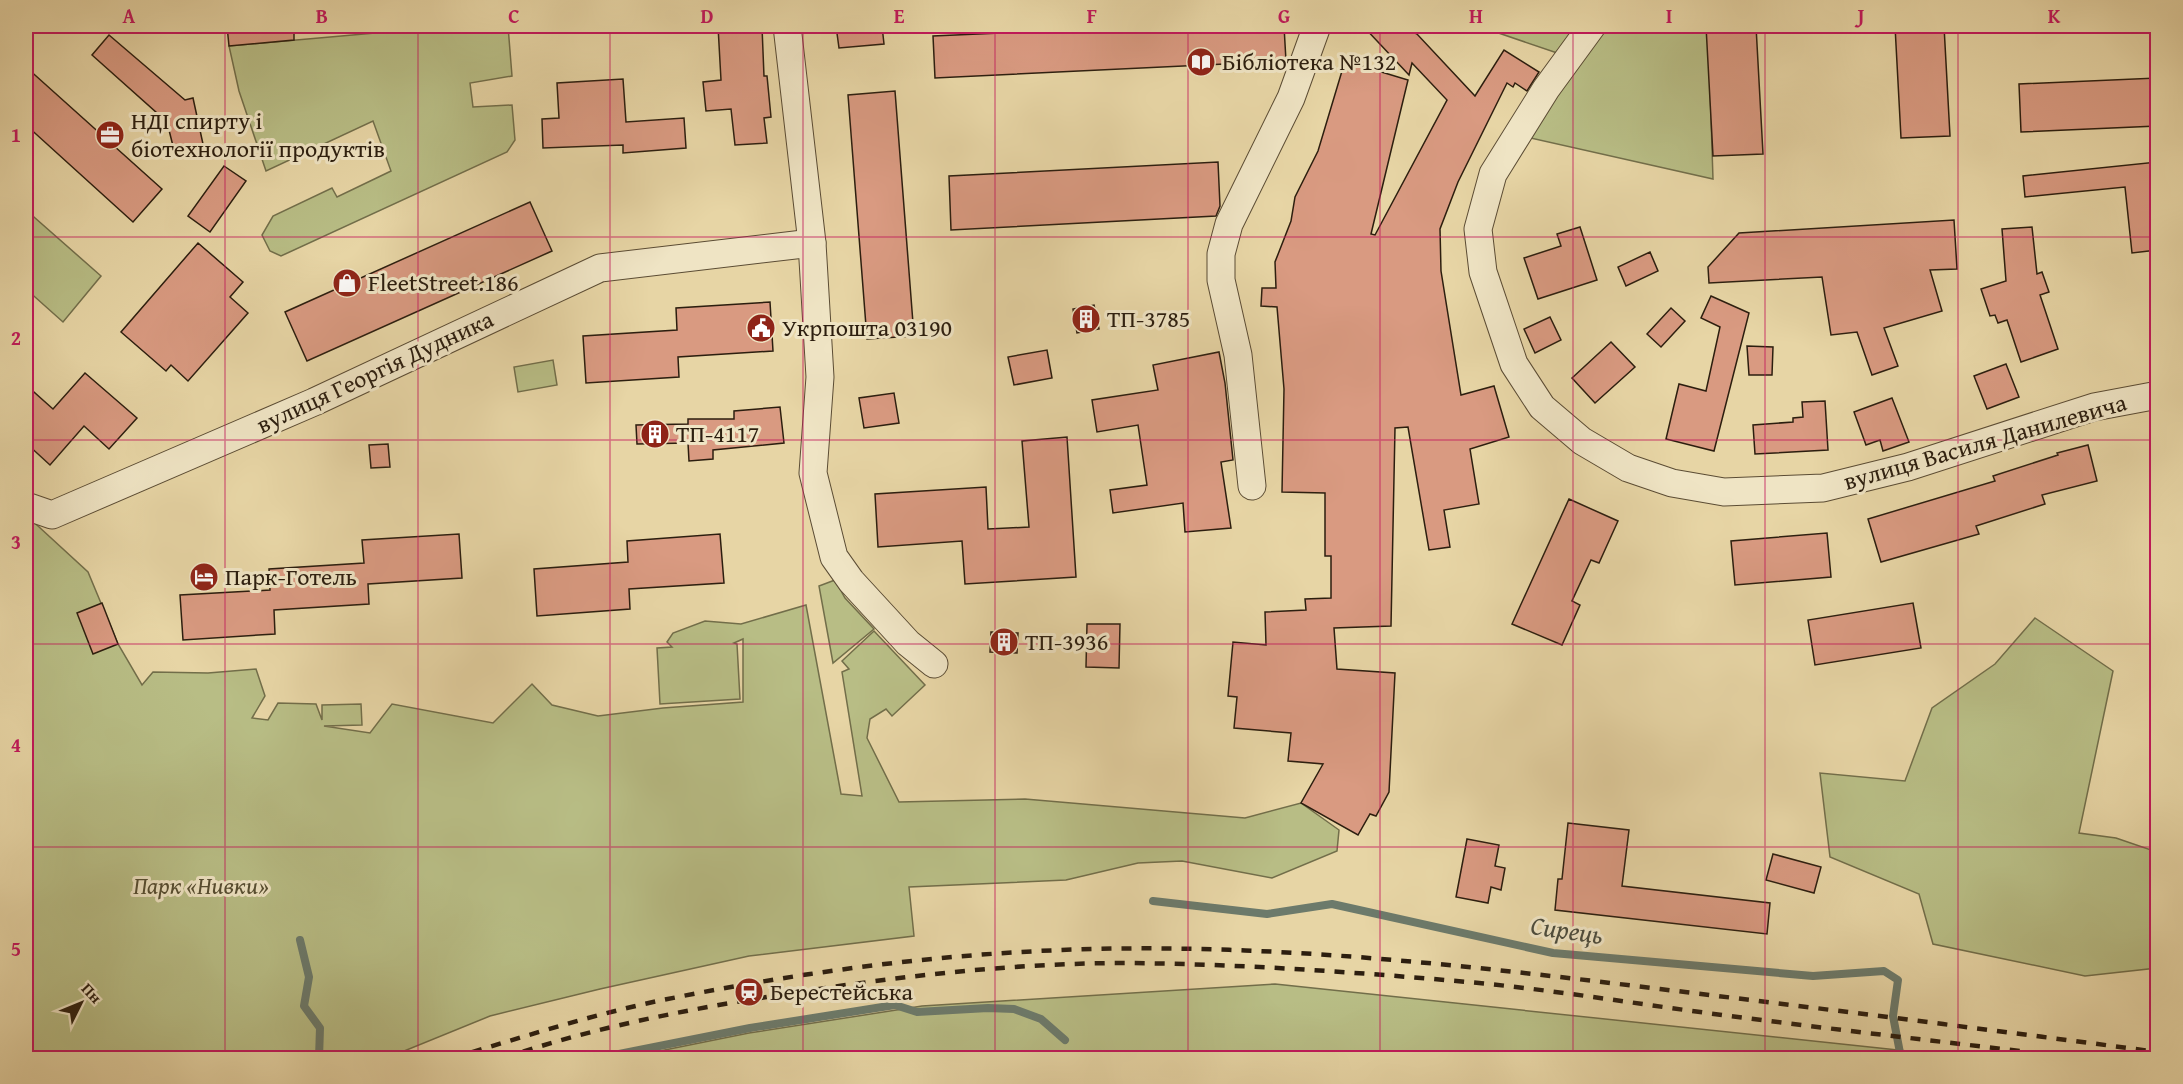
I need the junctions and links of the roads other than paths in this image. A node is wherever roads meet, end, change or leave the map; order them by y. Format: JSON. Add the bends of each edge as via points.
{"nodes":[{"id":1,"x":787,"y":26,"type":"edge"},
{"id":2,"x":1317,"y":26,"type":"edge"},
{"id":3,"x":1592,"y":26,"type":"edge"},
{"id":4,"x":812,"y":243,"type":"junction"},
{"id":5,"x":2157,"y":394,"type":"edge"},
{"id":6,"x":1252,"y":486,"type":"dead end"},
{"id":7,"x":26,"y":506,"type":"edge"},
{"id":8,"x":934,"y":664,"type":"dead end"}],
"edges":[{"from":1,"to":4,"type":"street"},
{"from":2,"to":6,"type":"street","via":[[1291,98],[1229,224],[1221,254],[1221,280],[1238,355]]},
{"from":3,"to":5,"type":"street","name":"вулиця Василя Данилевича","via":[[1546,89],[1493,174],[1478,229],[1483,272],[1514,364],[1542,407],[1582,441],[1628,468],[1672,483],[1724,492],[1823,488],[1908,467],[2094,408]]},
{"from":4,"to":7,"type":"street","name":"вулиця Георгія Дудника","via":[[600,268],[314,402],[52,515]]},
{"from":4,"to":8,"type":"street","via":[[820,376],[813,473],[834,557],[908,643]]}]}
